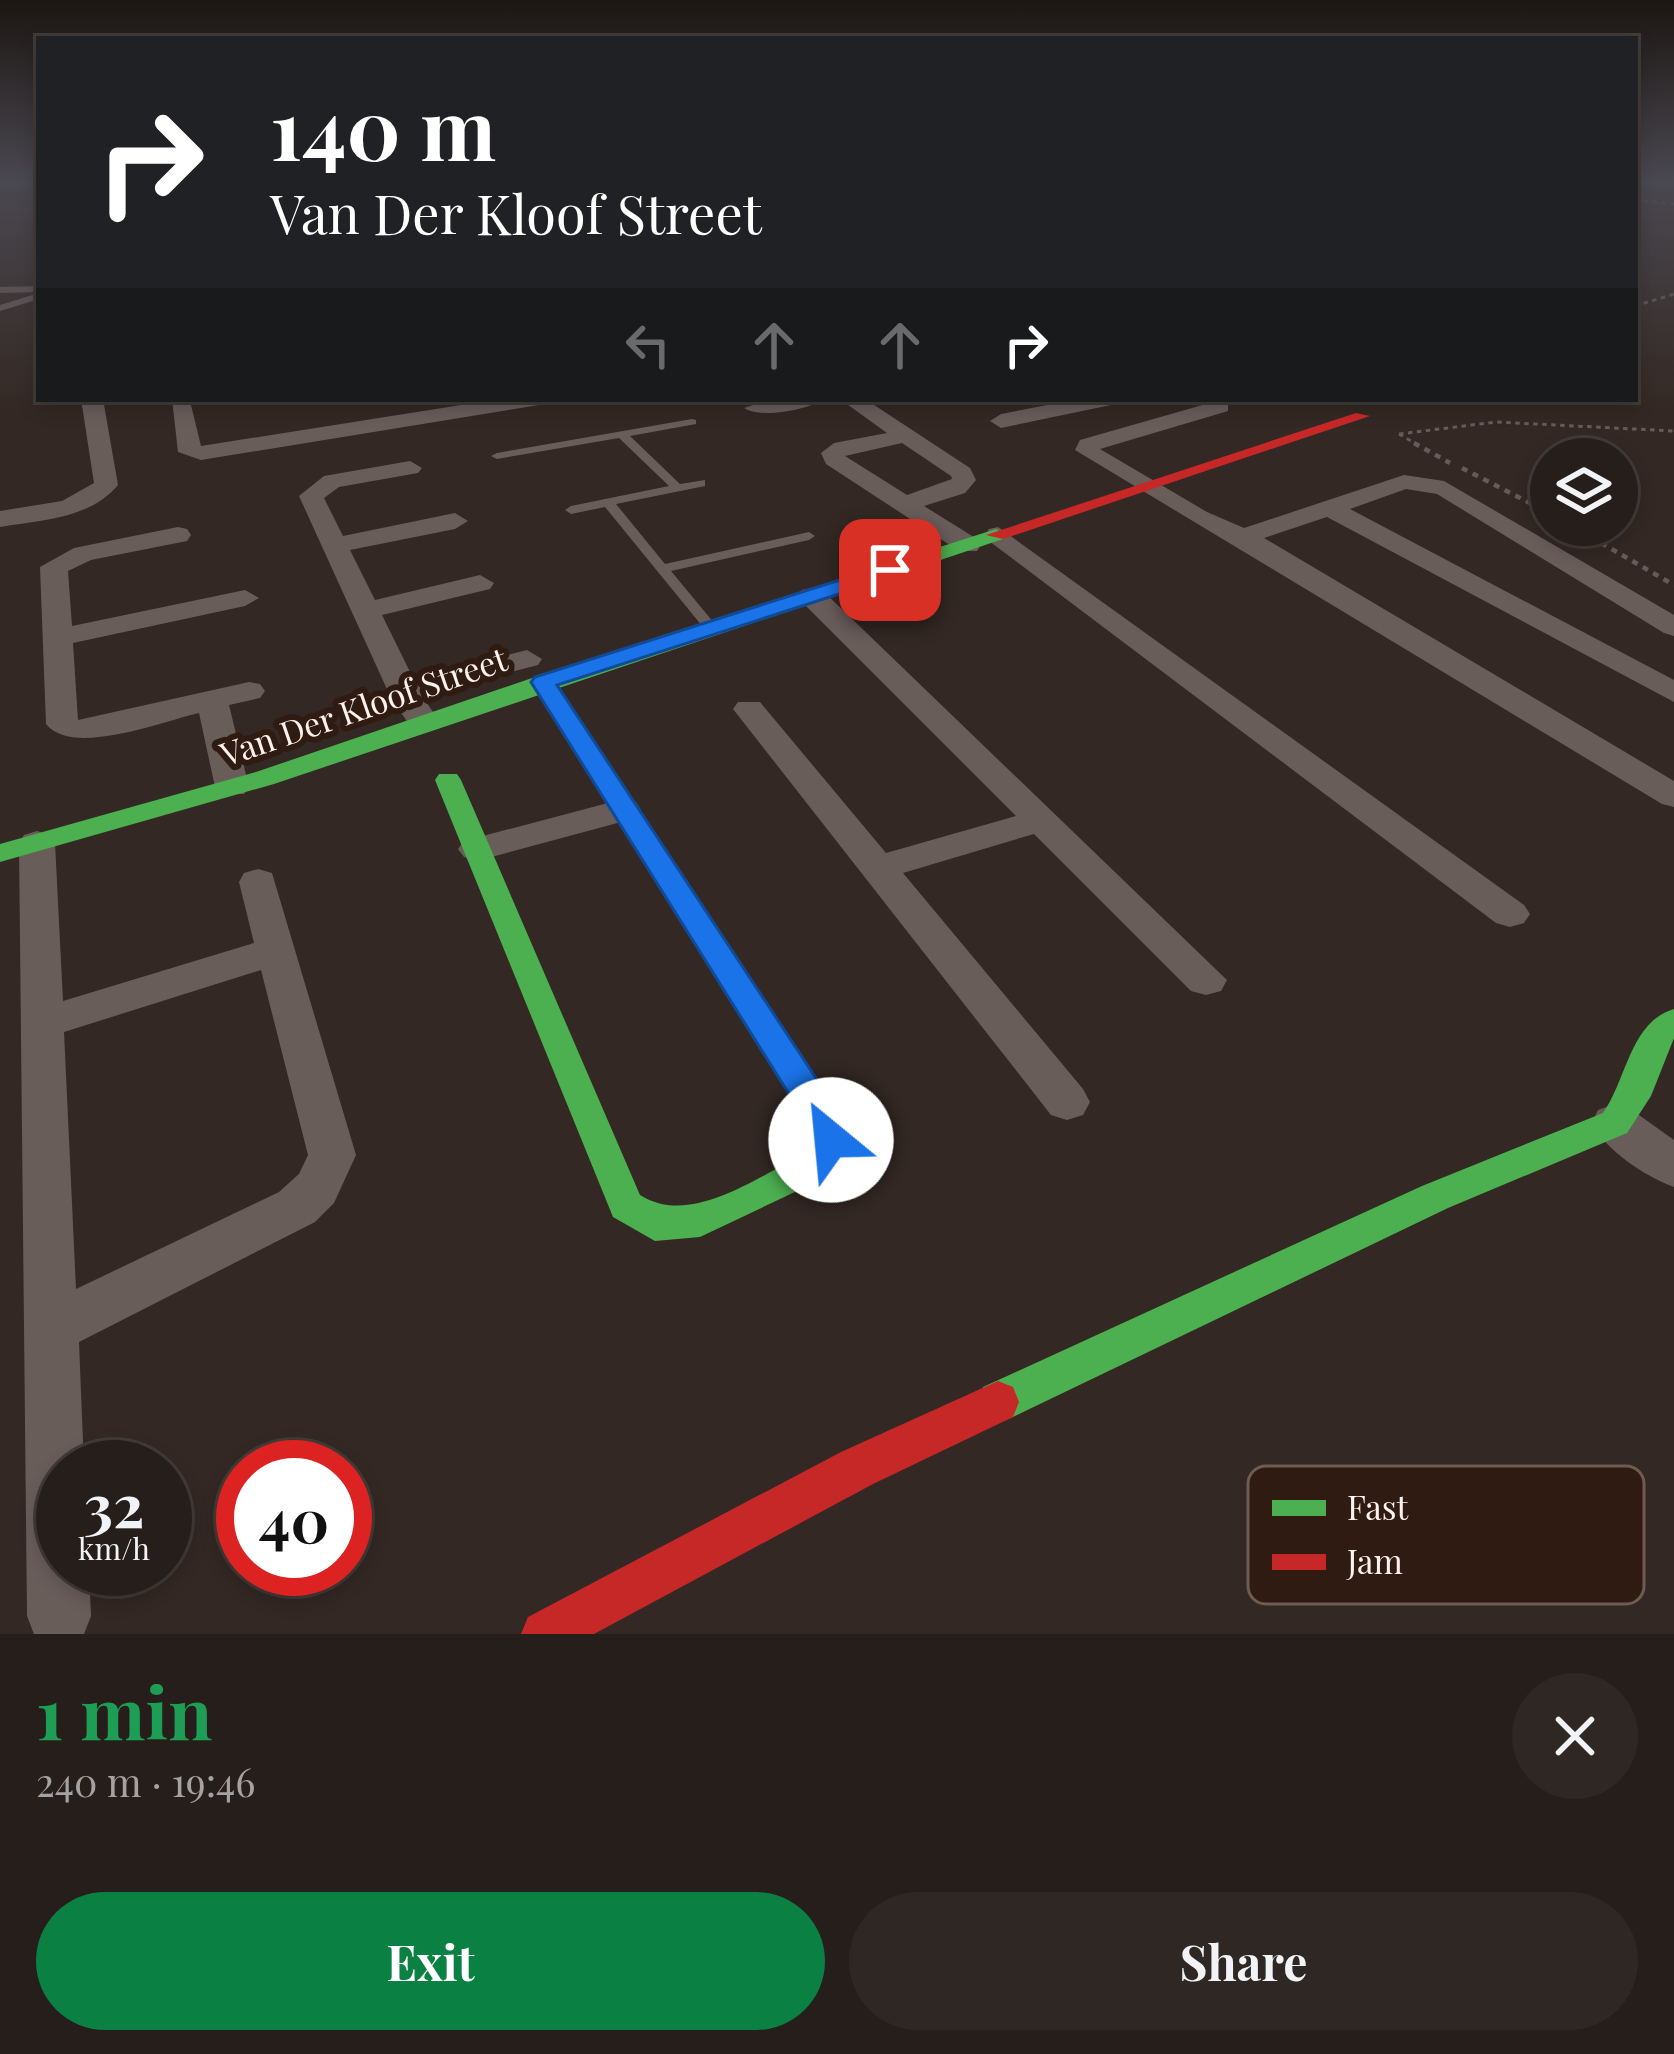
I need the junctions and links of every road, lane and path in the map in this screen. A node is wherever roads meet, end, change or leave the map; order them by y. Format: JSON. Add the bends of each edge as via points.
{"nodes":[{"id":1,"x":0,"y":290,"type":"edge"},
{"id":2,"x":36,"y":293,"type":"edge"},
{"id":3,"x":36,"y":294,"type":"edge"},
{"id":4,"x":1674,"y":294,"type":"edge"},
{"id":5,"x":0,"y":306,"type":"edge"},
{"id":6,"x":1638,"y":306,"type":"edge"},
{"id":7,"x":92,"y":402,"type":"edge"},
{"id":8,"x":182,"y":402,"type":"edge"},
{"id":9,"x":502,"y":402,"type":"edge"},
{"id":10,"x":794,"y":402,"type":"edge"},
{"id":11,"x":855,"y":402,"type":"edge"},
{"id":12,"x":1094,"y":402,"type":"edge"},
{"id":13,"x":1107,"y":402,"type":"edge"},
{"id":14,"x":464,"y":405,"type":"edge"},
{"id":15,"x":1220,"y":406,"type":"dead end"},
{"id":16,"x":755,"y":408,"type":"dead end"},
{"id":17,"x":1362,"y":416,"type":"dead end"},
{"id":18,"x":1001,"y":421,"type":"dead end"},
{"id":19,"x":692,"y":422,"type":"dead end"},
{"id":20,"x":1144,"y":429,"type":"junction"},
{"id":21,"x":1674,"y":430,"type":"edge"},
{"id":22,"x":622,"y":435,"type":"junction"},
{"id":23,"x":905,"y":436,"type":"junction"},
{"id":24,"x":497,"y":456,"type":"dead end"},
{"id":25,"x":410,"y":468,"type":"dead end"},
{"id":26,"x":701,"y":483,"type":"dead end"},
{"id":27,"x":678,"y":488,"type":"junction"},
{"id":28,"x":1166,"y":492,"type":"junction"},
{"id":29,"x":608,"y":502,"type":"junction"},
{"id":30,"x":1530,"y":503,"type":"edge"},
{"id":31,"x":903,"y":504,"type":"junction"},
{"id":32,"x":1329,"y":508,"type":"junction"},
{"id":33,"x":571,"y":510,"type":"dead end"},
{"id":34,"x":0,"y":519,"type":"edge"},
{"id":35,"x":455,"y":521,"type":"dead end"},
{"id":36,"x":1239,"y":534,"type":"junction"},
{"id":37,"x":178,"y":535,"type":"dead end"},
{"id":38,"x":998,"y":535,"type":"junction"},
{"id":39,"x":808,"y":536,"type":"dead end"},
{"id":40,"x":335,"y":545,"type":"junction"},
{"id":41,"x":968,"y":545,"type":"junction"},
{"id":42,"x":1606,"y":546,"type":"edge"},
{"id":43,"x":660,"y":569,"type":"junction"},
{"id":44,"x":479,"y":583,"type":"dead end"},
{"id":45,"x":1674,"y":585,"type":"edge"},
{"id":46,"x":812,"y":596,"type":"junction"},
{"id":47,"x":245,"y":598,"type":"dead end"},
{"id":48,"x":368,"y":610,"type":"junction"},
{"id":49,"x":1674,"y":627,"type":"edge"},
{"id":50,"x":712,"y":629,"type":"junction"},
{"id":51,"x":56,"y":638,"type":"junction"},
{"id":52,"x":535,"y":670,"type":"junction"},
{"id":53,"x":404,"y":690,"type":"junction"},
{"id":54,"x":249,"y":692,"type":"dead end"},
{"id":55,"x":1674,"y":693,"type":"edge"},
{"id":56,"x":212,"y":700,"type":"junction"},
{"id":57,"x":749,"y":709,"type":"dead end"},
{"id":58,"x":425,"y":723,"type":"junction"},
{"id":59,"x":448,"y":780,"type":"dead end"},
{"id":60,"x":232,"y":788,"type":"junction"},
{"id":61,"x":1674,"y":796,"type":"edge"},
{"id":62,"x":623,"y":810,"type":"junction"},
{"id":63,"x":1042,"y":820,"type":"junction"},
{"id":64,"x":19,"y":848,"type":"edge"},
{"id":65,"x":477,"y":849,"type":"junction"},
{"id":66,"x":878,"y":868,"type":"junction"},
{"id":67,"x":258,"y":883,"type":"dead end"},
{"id":68,"x":1510,"y":914,"type":"dead end"},
{"id":69,"x":277,"y":950,"type":"junction"},
{"id":70,"x":1206,"y":980,"type":"dead end"},
{"id":71,"x":1674,"y":1021,"type":"edge"},
{"id":72,"x":42,"y":1023,"type":"junction"},
{"id":73,"x":1067,"y":1102,"type":"dead end"},
{"id":74,"x":1615,"y":1123,"type":"junction"},
{"id":75,"x":1674,"y":1167,"type":"edge"},
{"id":76,"x":51,"y":1328,"type":"junction"},
{"id":77,"x":59,"y":1616,"type":"dead end"},
{"id":78,"x":544,"y":1634,"type":"edge"}],
"edges":[{"from":1,"to":2,"type":"lane"},
{"from":3,"to":5,"type":"lane"},
{"from":4,"to":6,"type":"path"},
{"from":7,"to":34,"type":"street","via":[[106,485],[70,507]]},
{"from":8,"to":14,"type":"street","via":[[190,452],[202,453]]},
{"from":9,"to":14,"type":"street"},
{"from":10,"to":16,"type":"street"},
{"from":11,"to":23,"type":"street"},
{"from":12,"to":18,"type":"street"},
{"from":13,"to":20,"type":"street"},
{"from":15,"to":20,"type":"street"},
{"from":17,"to":28,"type":"street","name":"Van Der Kloof Street"},
{"from":19,"to":22,"type":"lane"},
{"from":20,"to":28,"type":"street","via":[[1086,450]]},
{"from":21,"to":30,"type":"path","via":[[1496,422],[1399,434]]},
{"from":22,"to":24,"type":"lane"},
{"from":22,"to":27,"type":"lane"},
{"from":23,"to":31,"type":"street","via":[[964,480]]},
{"from":23,"to":31,"type":"street","via":[[833,453]]},
{"from":25,"to":40,"type":"street","via":[[316,489],[311,496]]},
{"from":26,"to":27,"type":"lane"},
{"from":27,"to":29,"type":"lane"},
{"from":28,"to":36,"type":"street"},
{"from":28,"to":38,"type":"street","name":"Van Der Kloof Street"},
{"from":29,"to":33,"type":"lane"},
{"from":29,"to":43,"type":"lane"},
{"from":31,"to":41,"type":"street"},
{"from":32,"to":36,"type":"street"},
{"from":32,"to":49,"type":"street","via":[[1404,482],[1444,488]]},
{"from":32,"to":55,"type":"street"},
{"from":35,"to":40,"type":"street"},
{"from":36,"to":61,"type":"street"},
{"from":37,"to":51,"type":"street","via":[[54,567]]},
{"from":38,"to":41,"type":"street","name":"Van Der Kloof Street"},
{"from":38,"to":68,"type":"street"},
{"from":39,"to":43,"type":"lane"},
{"from":40,"to":48,"type":"street"},
{"from":41,"to":46,"type":"street","name":"Van Der Kloof Street"},
{"from":42,"to":45,"type":"path"},
{"from":43,"to":50,"type":"lane"},
{"from":44,"to":48,"type":"street"},
{"from":46,"to":50,"type":"street","name":"Van Der Kloof Street"},
{"from":46,"to":63,"type":"street"},
{"from":47,"to":51,"type":"street"},
{"from":48,"to":53,"type":"street"},
{"from":50,"to":52,"type":"street","name":"Van Der Kloof Street"},
{"from":51,"to":56,"type":"street","via":[[62,724],[71,730]]},
{"from":52,"to":53,"type":"street"},
{"from":52,"to":58,"type":"street","name":"Van Der Kloof Street"},
{"from":52,"to":62,"type":"street"},
{"from":53,"to":58,"type":"street"},
{"from":54,"to":56,"type":"street"},
{"from":56,"to":60,"type":"street"},
{"from":57,"to":66,"type":"street"},
{"from":58,"to":60,"type":"street","name":"Van Der Kloof Street"},
{"from":59,"to":65,"type":"street"},
{"from":60,"to":64,"type":"street","name":"Van Der Kloof Street"},
{"from":62,"to":65,"type":"street"},
{"from":62,"to":65,"type":"street","via":[[831,1140],[822,1162],[700,1221],[655,1225],[626,1206]]},
{"from":63,"to":66,"type":"street"},
{"from":63,"to":70,"type":"street"},
{"from":64,"to":72,"type":"street"},
{"from":66,"to":73,"type":"street"},
{"from":67,"to":69,"type":"street"},
{"from":69,"to":72,"type":"street"},
{"from":69,"to":76,"type":"street","via":[[332,1155],[317,1188],[297,1207]]},
{"from":71,"to":74,"type":"street","via":[[1657,1033]]},
{"from":72,"to":76,"type":"street"},
{"from":74,"to":75,"type":"street"},
{"from":74,"to":78,"type":"street","via":[[1435,1197],[857,1468]]},
{"from":76,"to":77,"type":"street"}]}
